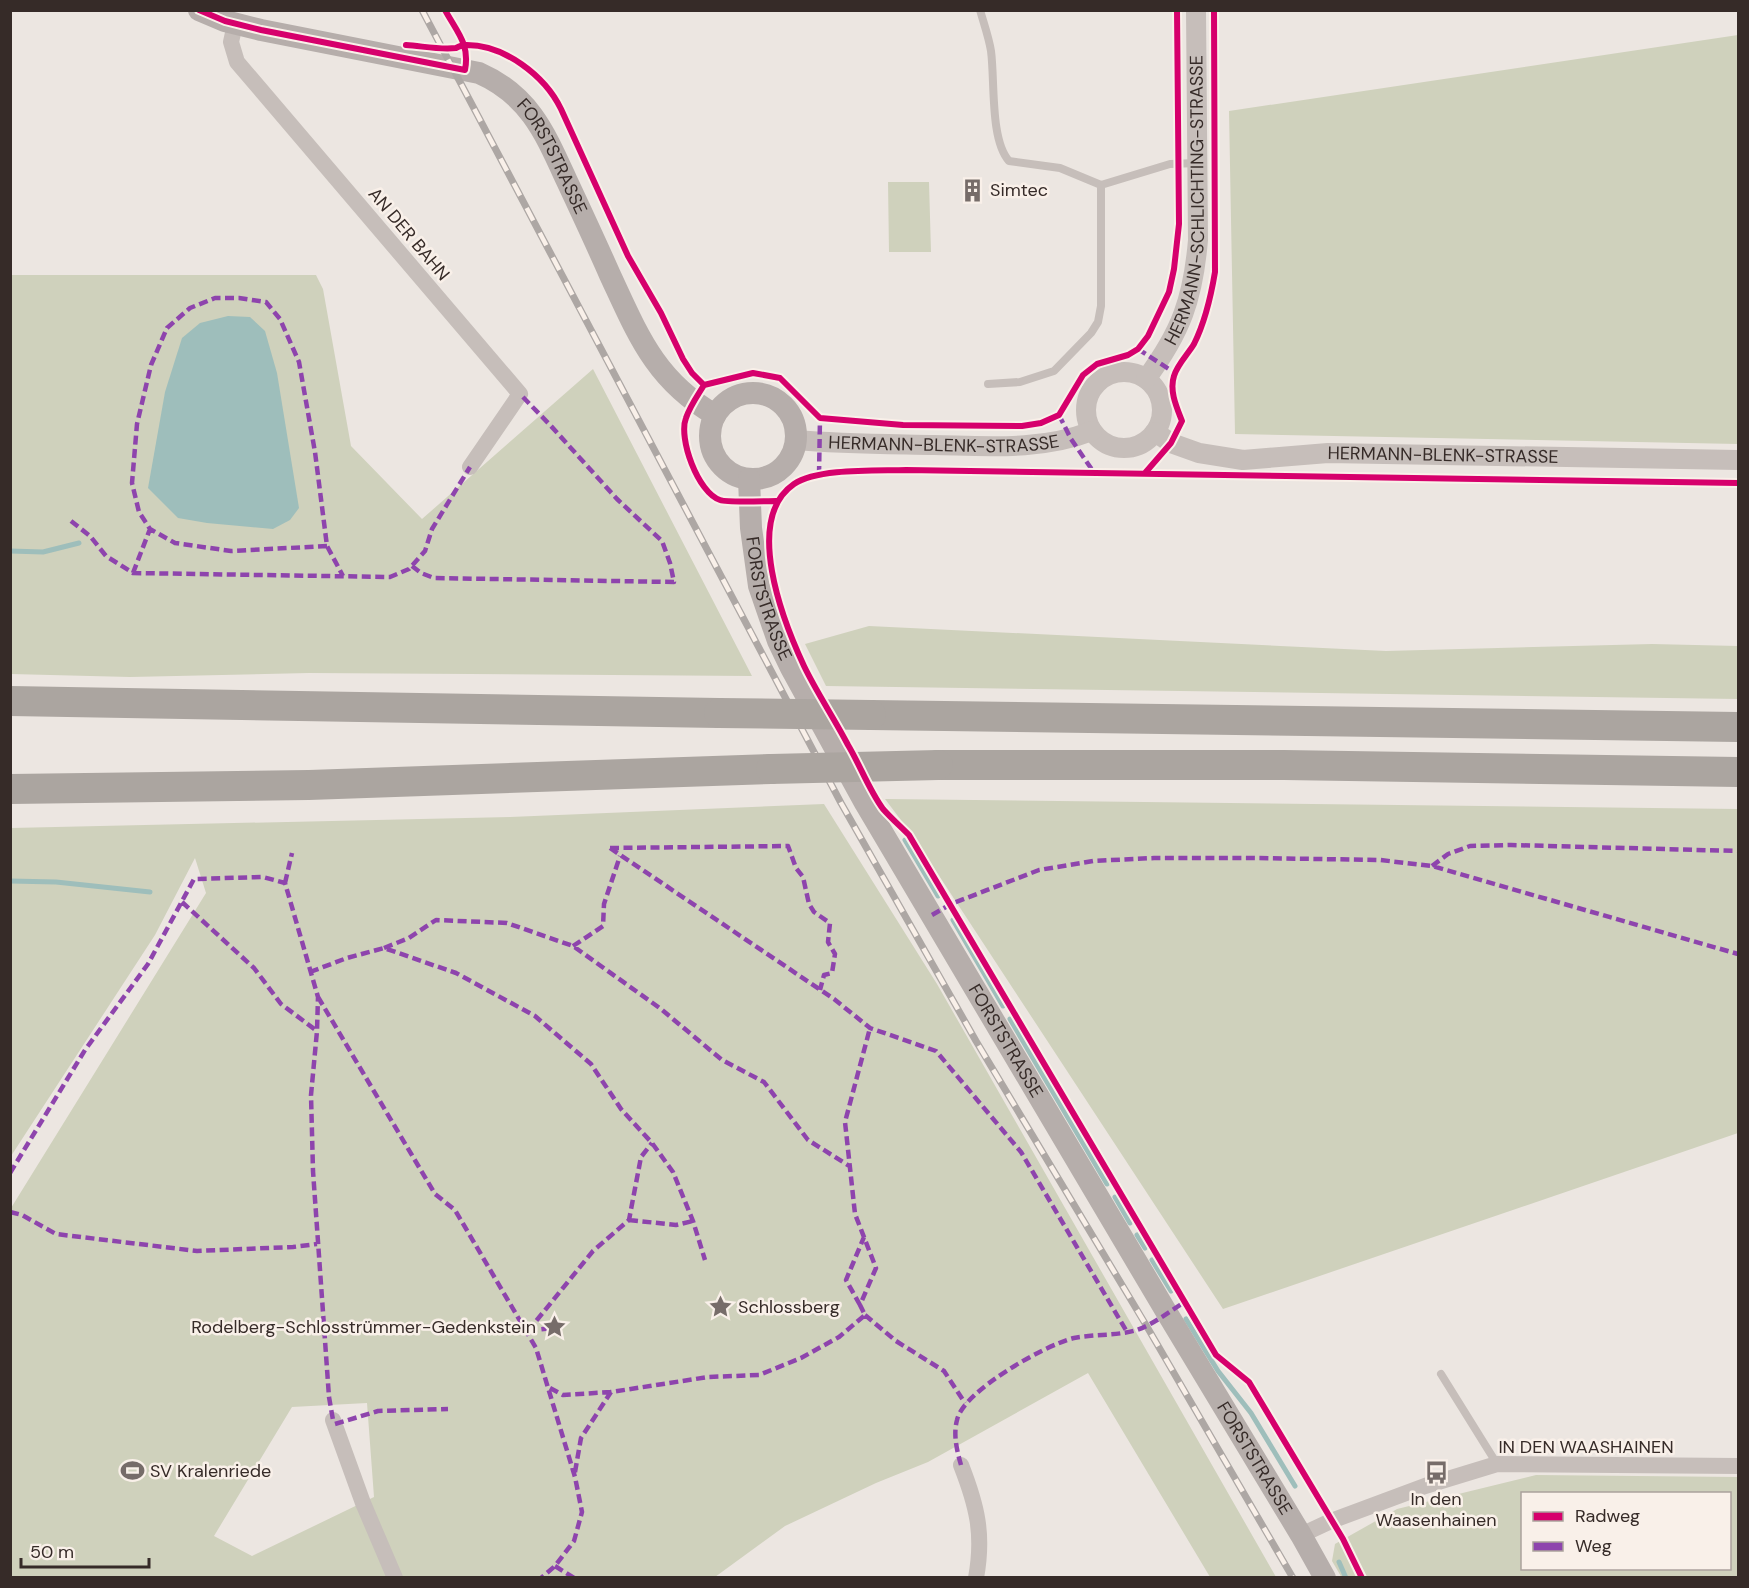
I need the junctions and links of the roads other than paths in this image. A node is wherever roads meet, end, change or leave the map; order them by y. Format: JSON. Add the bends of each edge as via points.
{"nodes":[{"id":1,"x":199,"y":10,"type":"edge"},
{"id":2,"x":980,"y":10,"type":"edge"},
{"id":3,"x":1196,"y":10,"type":"edge"},
{"id":4,"x":235,"y":24,"type":"junction"},
{"id":5,"x":1198,"y":163,"type":"junction"},
{"id":6,"x":1101,"y":186,"type":"junction"},
{"id":7,"x":1146,"y":379,"type":"junction"},
{"id":8,"x":988,"y":384,"type":"dead end"},
{"id":9,"x":715,"y":415,"type":"junction"},
{"id":10,"x":1092,"y":431,"type":"junction"},
{"id":11,"x":1155,"y":432,"type":"junction"},
{"id":12,"x":796,"y":440,"type":"junction"},
{"id":13,"x":1738,"y":460,"type":"edge"},
{"id":14,"x":470,"y":467,"type":"dead end"},
{"id":15,"x":749,"y":479,"type":"junction"},
{"id":16,"x":10,"y":701,"type":"edge"},
{"id":17,"x":1738,"y":728,"type":"edge"},
{"id":18,"x":1738,"y":772,"type":"edge"},
{"id":19,"x":10,"y":789,"type":"edge"},
{"id":20,"x":1441,"y":1374,"type":"dead end"},
{"id":21,"x":333,"y":1420,"type":"dead end"},
{"id":22,"x":1497,"y":1464,"type":"junction"},
{"id":23,"x":962,"y":1465,"type":"dead end"},
{"id":24,"x":1738,"y":1466,"type":"edge"},
{"id":25,"x":1301,"y":1535,"type":"junction"},
{"id":26,"x":395,"y":1578,"type":"edge"},
{"id":27,"x":976,"y":1578,"type":"edge"},
{"id":28,"x":1324,"y":1578,"type":"edge"}],
"edges":[{"from":1,"to":4,"type":"main road","name":"FORSTSTRASSE"},
{"from":2,"to":6,"type":"lane","via":[[991,49],[1002,152],[1010,161],[1060,168]]},
{"from":3,"to":5,"type":"street","name":"HERMANN-SCHLICHTING-STRASSE"},
{"from":4,"to":9,"type":"main road","name":"FORSTSTRASSE","via":[[479,73],[519,98],[549,143],[648,352],[674,385]]},
{"from":4,"to":14,"type":"street","name":"AN DER BAHN","via":[[231,42],[237,62],[520,394]]},
{"from":5,"to":6,"type":"lane","via":[[1170,165]]},
{"from":5,"to":7,"type":"street","name":"HERMANN-SCHLICHTING-STRASSE","via":[[1198,240],[1191,294],[1170,344]]},
{"from":6,"to":8,"type":"lane","via":[[1098,322],[1054,371],[1020,382]]},
{"from":7,"to":10,"type":"street","via":[[1128,373],[1101,380],[1086,404]]},
{"from":7,"to":11,"type":"street","via":[[1157,392],[1162,408]]},
{"from":9,"to":12,"type":"main road","via":[[729,399],[760,393],[788,410]]},
{"from":9,"to":15,"type":"main road","via":[[709,436],[715,457],[729,472]]},
{"from":10,"to":11,"type":"street","via":[[1105,443],[1123,448],[1141,444]]},
{"from":10,"to":12,"type":"street","name":"HERMANN-BLENK-STRASSE","via":[[1063,441],[1009,446]]},
{"from":11,"to":13,"type":"street","name":"HERMANN-BLENK-STRASSE","via":[[1199,453],[1243,460],[1328,453]]},
{"from":12,"to":15,"type":"main road","via":[[790,458],[777,472]]},
{"from":15,"to":25,"type":"main road","name":"FORSTSTRASSE","via":[[759,586],[791,668],[865,803]]},
{"from":16,"to":17,"type":"highway","bridge":true},
{"from":18,"to":19,"type":"highway","bridge":true,"via":[[1284,765],[938,765],[309,785]]},
{"from":20,"to":22,"type":"lane"},
{"from":21,"to":26,"type":"street"},
{"from":22,"to":24,"type":"street","name":"IN DEN WAASHAINEN"},
{"from":22,"to":25,"type":"street","name":"IN DEN WAASHAINEN","via":[[1425,1486]]},
{"from":23,"to":27,"type":"street","via":[[980,1530]]},
{"from":25,"to":28,"type":"main road","name":"FORSTSTRASSE"}]}
